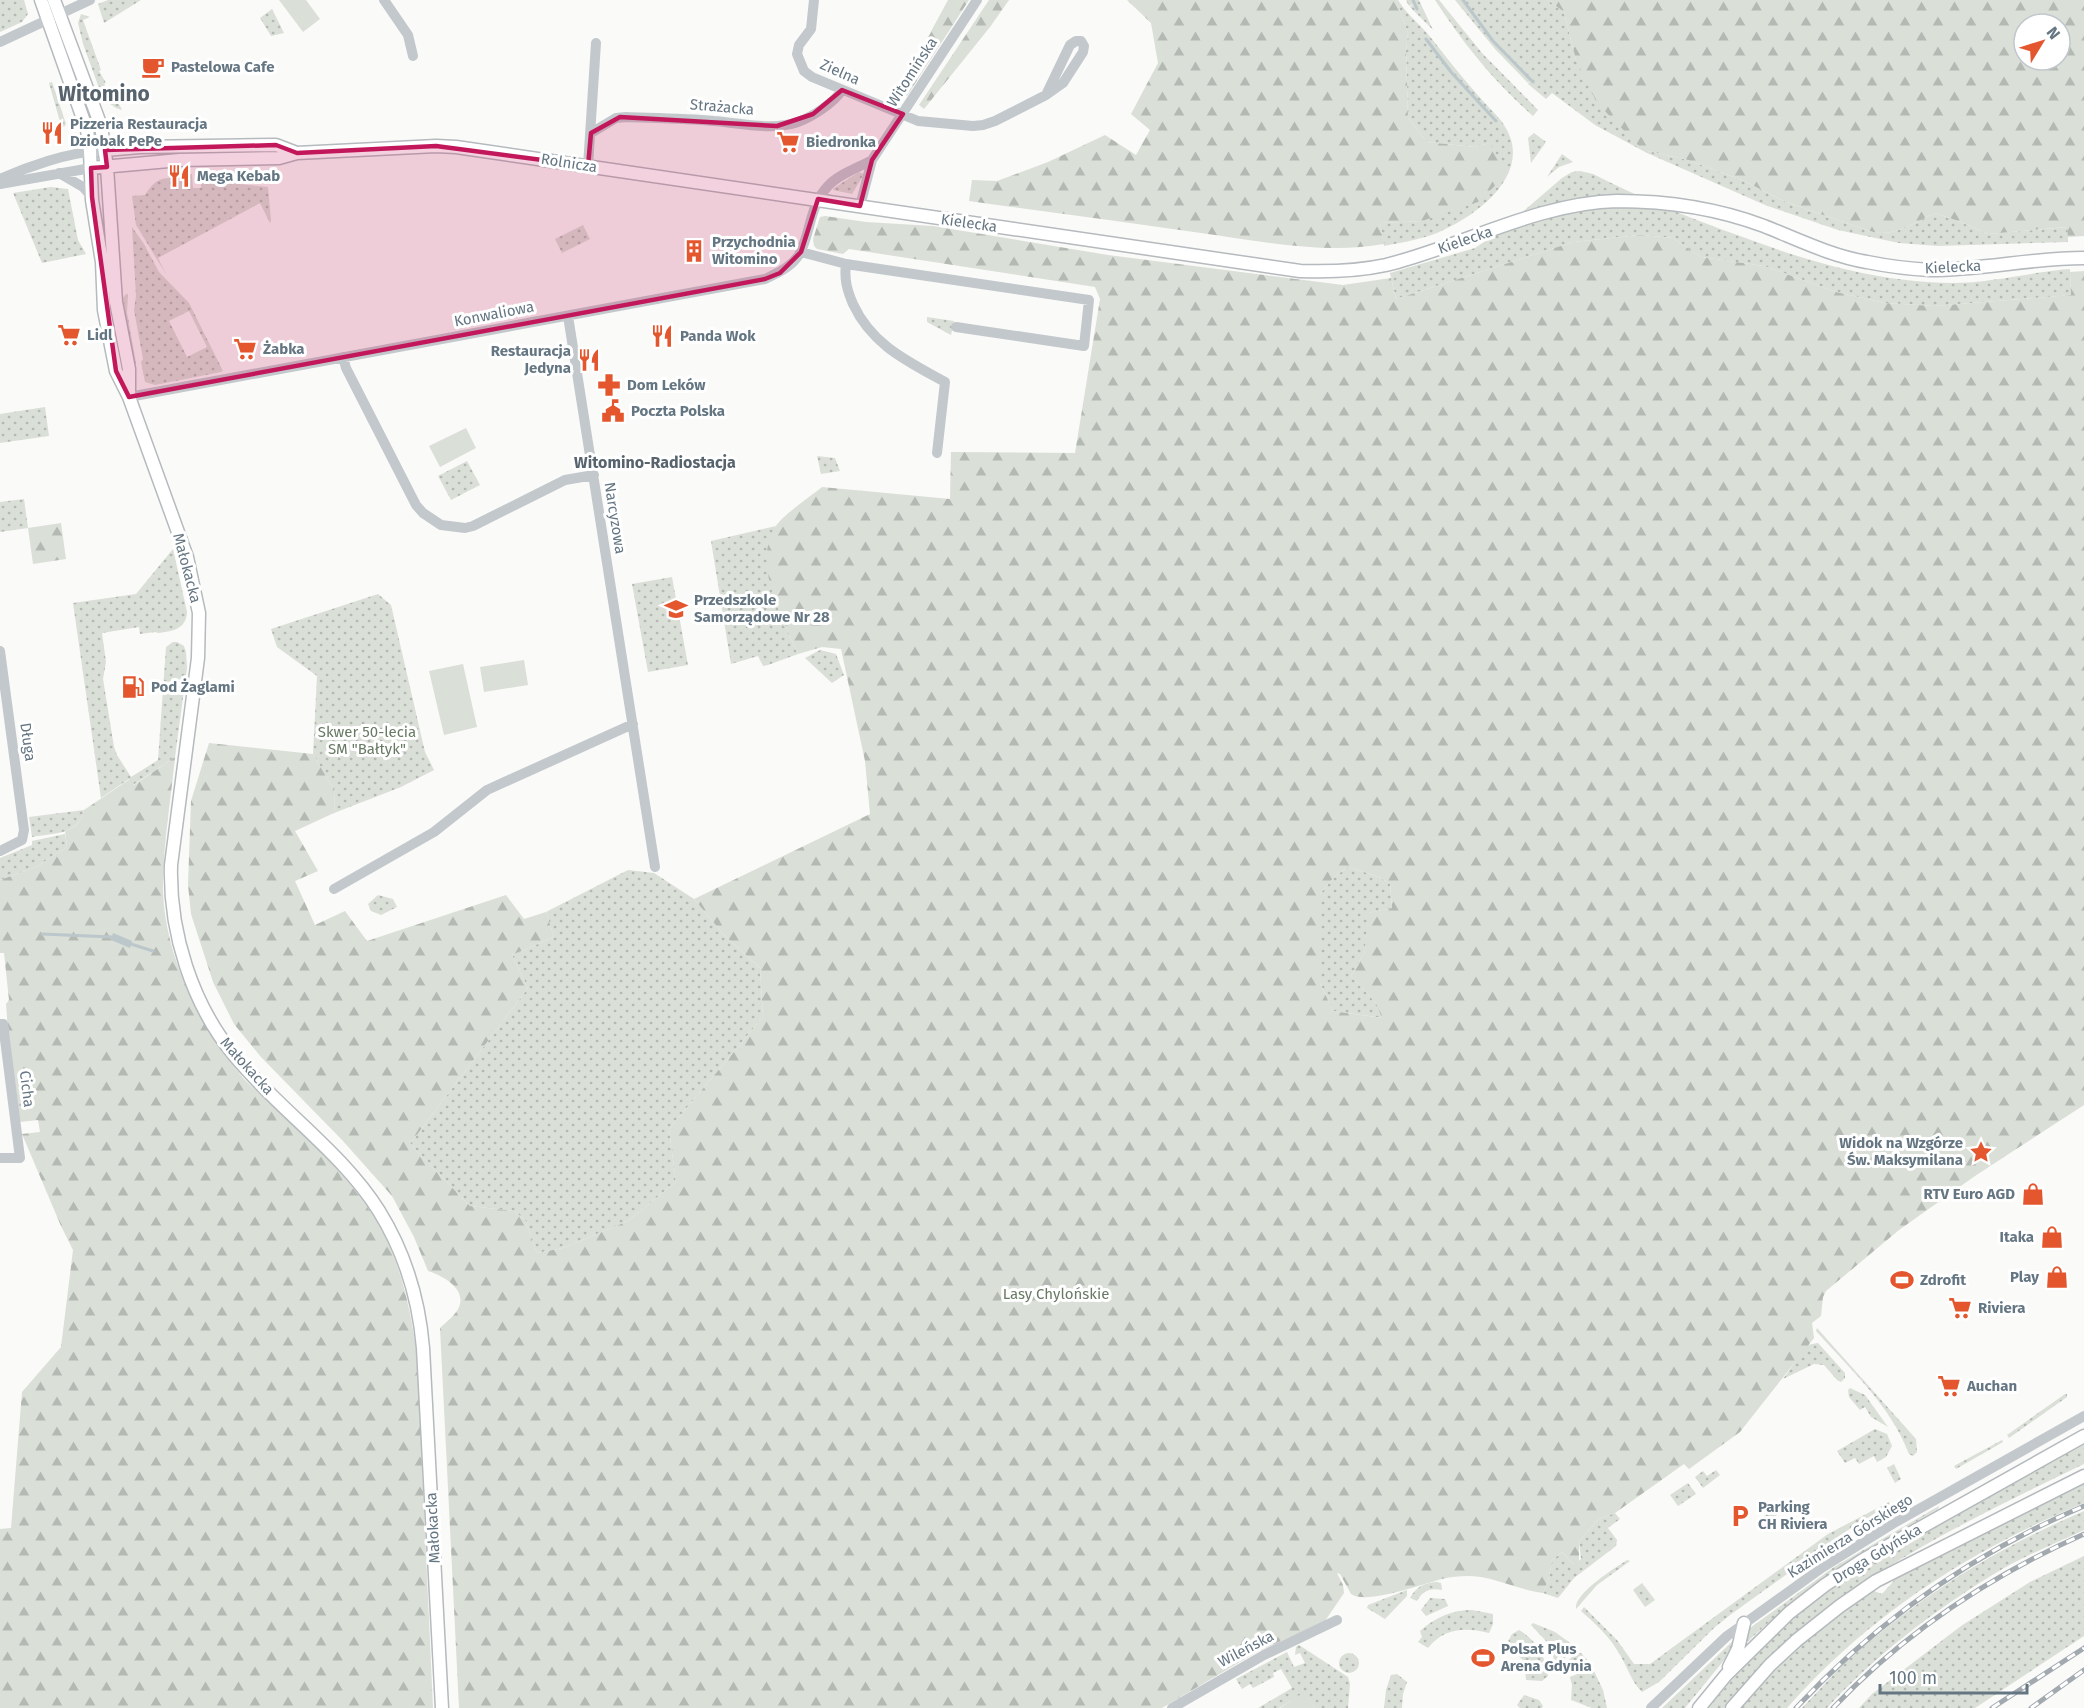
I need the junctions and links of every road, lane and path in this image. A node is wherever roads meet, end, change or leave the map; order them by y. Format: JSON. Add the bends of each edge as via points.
{"nodes":[{"id":1,"x":41,"y":0,"type":"edge"},
{"id":2,"x":54,"y":0,"type":"edge"},
{"id":3,"x":90,"y":0,"type":"edge"},
{"id":4,"x":384,"y":0,"type":"edge"},
{"id":5,"x":814,"y":0,"type":"edge"},
{"id":6,"x":977,"y":0,"type":"edge"},
{"id":7,"x":59,"y":14,"type":"junction"},
{"id":8,"x":47,"y":19,"type":"junction"},
{"id":9,"x":0,"y":42,"type":"edge"},
{"id":10,"x":596,"y":43,"type":"dead end"},
{"id":11,"x":412,"y":56,"type":"dead end"},
{"id":12,"x":842,"y":90,"type":"junction"},
{"id":13,"x":1046,"y":95,"type":"junction"},
{"id":14,"x":903,"y":114,"type":"junction"},
{"id":15,"x":591,"y":133,"type":"junction"},
{"id":16,"x":105,"y":150,"type":"junction"},
{"id":17,"x":90,"y":151,"type":"junction"},
{"id":18,"x":297,"y":153,"type":"junction"},
{"id":19,"x":872,"y":160,"type":"junction"},
{"id":20,"x":588,"y":166,"type":"junction"},
{"id":21,"x":107,"y":167,"type":"junction"},
{"id":22,"x":91,"y":168,"type":"junction"},
{"id":23,"x":59,"y":173,"type":"junction"},
{"id":24,"x":0,"y":179,"type":"edge"},
{"id":25,"x":0,"y":184,"type":"edge"},
{"id":26,"x":92,"y":196,"type":"junction"},
{"id":27,"x":819,"y":199,"type":"junction"},
{"id":28,"x":839,"y":203,"type":"joint"},
{"id":29,"x":860,"y":206,"type":"junction"},
{"id":30,"x":801,"y":252,"type":"junction"},
{"id":31,"x":2084,"y":258,"type":"edge"},
{"id":32,"x":846,"y":264,"type":"junction"},
{"id":33,"x":568,"y":316,"type":"junction"},
{"id":34,"x":956,"y":327,"type":"dead end"},
{"id":35,"x":343,"y":357,"type":"junction"},
{"id":36,"x":129,"y":398,"type":"junction"},
{"id":37,"x":937,"y":453,"type":"dead end"},
{"id":38,"x":594,"y":475,"type":"junction"},
{"id":39,"x":0,"y":651,"type":"edge"},
{"id":40,"x":633,"y":724,"type":"junction"},
{"id":41,"x":0,"y":851,"type":"edge"},
{"id":42,"x":656,"y":867,"type":"dead end"},
{"id":43,"x":334,"y":889,"type":"dead end"},
{"id":44,"x":2,"y":1024,"type":"edge"},
{"id":45,"x":0,"y":1158,"type":"edge"},
{"id":46,"x":2084,"y":1416,"type":"edge"},
{"id":47,"x":2084,"y":1436,"type":"edge"},
{"id":48,"x":2084,"y":1476,"type":"edge"},
{"id":49,"x":1337,"y":1620,"type":"dead end"},
{"id":50,"x":1744,"y":1623,"type":"junction"},
{"id":51,"x":1726,"y":1675,"type":"junction"},
{"id":52,"x":442,"y":1708,"type":"edge"},
{"id":53,"x":1172,"y":1708,"type":"edge"},
{"id":54,"x":1651,"y":1708,"type":"edge"},
{"id":55,"x":1699,"y":1708,"type":"edge"},
{"id":56,"x":1732,"y":1708,"type":"edge"}],
"edges":[{"from":1,"to":8,"type":"main road","name":"Małokacka"},
{"from":2,"to":7,"type":"main road","name":"Małokacka"},
{"from":3,"to":7,"type":"street"},
{"from":4,"to":11,"type":"street","via":[[408,35]]},
{"from":5,"to":12,"type":"street","name":"Zielna","via":[[811,29],[799,45],[799,63],[812,77]]},
{"from":6,"to":14,"type":"street","name":"Witomińska"},
{"from":7,"to":8,"type":"street"},
{"from":7,"to":16,"type":"main road","name":"Małokacka","via":[[92,99]]},
{"from":8,"to":9,"type":"street"},
{"from":8,"to":17,"type":"main road","name":"Małokacka","via":[[80,108]]},
{"from":10,"to":15,"type":"street"},
{"from":12,"to":14,"type":"street","name":"Zielna"},
{"from":12,"to":15,"type":"street","name":"Strażacka","via":[[797,123],[777,126],[626,117],[616,118]]},
{"from":13,"to":13,"type":"street","name":"Zielna","via":[[1063,83],[1073,69],[1083,52],[1081,41],[1070,45]]},
{"from":13,"to":14,"type":"street","name":"Zielna","via":[[983,125],[918,121]]},
{"from":14,"to":19,"type":"street","name":"Witomińska"},
{"from":15,"to":20,"type":"street"},
{"from":16,"to":17,"type":"street"},
{"from":16,"to":18,"type":"main road","name":"Rolnicza","via":[[276,145]]},
{"from":16,"to":21,"type":"main road","name":"Małokacka"},
{"from":17,"to":22,"type":"main road","name":"Małokacka"},
{"from":17,"to":24,"type":"street"},
{"from":18,"to":20,"type":"main road","name":"Rolnicza","via":[[436,146]]},
{"from":18,"to":21,"type":"main road","name":"Rolnicza","via":[[279,158],[180,160]]},
{"from":19,"to":27,"type":"street","name":"Witomińska","via":[[828,186]]},
{"from":19,"to":29,"type":"street","name":"Witomińska"},
{"from":20,"to":27,"type":"main road","name":"Rolnicza"},
{"from":21,"to":22,"type":"main road","name":"Rolnicza"},
{"from":21,"to":36,"type":"main road","name":"Małokacka","via":[[116,302],[129,369]]},
{"from":22,"to":23,"type":"street"},
{"from":22,"to":26,"type":"main road","name":"Małokacka"},
{"from":23,"to":25,"type":"street"},
{"from":23,"to":26,"type":"street"},
{"from":26,"to":36,"type":"main road","name":"Małokacka","via":[[102,262],[104,310],[116,371]]},
{"from":27,"to":28,"type":"main road","name":"Rolnicza"},
{"from":27,"to":30,"type":"street"},
{"from":28,"to":29,"type":"main road","name":"Kielecka"},
{"from":29,"to":31,"type":"main road","name":"Kielecka","via":[[1300,271],[1382,266],[1537,215],[1615,201],[1685,204],[1718,210],[1839,255],[1889,266],[1941,269]]},
{"from":30,"to":32,"type":"street"},
{"from":30,"to":33,"type":"street","name":"Konwaliowa","via":[[780,273],[765,279]]},
{"from":32,"to":34,"type":"street","via":[[1089,300],[1084,346]]},
{"from":32,"to":37,"type":"street","via":[[845,283],[867,328],[884,346],[945,382]]},
{"from":33,"to":35,"type":"street","name":"Konwaliowa"},
{"from":33,"to":38,"type":"street","name":"Narcyzowa"},
{"from":35,"to":36,"type":"street","name":"Konwaliowa"},
{"from":35,"to":38,"type":"street","via":[[416,505],[441,525],[473,526],[565,480]]},
{"from":36,"to":52,"type":"main road","name":"Małokacka","via":[[186,557],[199,613],[198,658],[171,866],[177,936],[203,1007],[221,1037],[359,1184],[379,1210],[410,1279],[421,1321]]},
{"from":38,"to":40,"type":"street","name":"Narcyzowa"},
{"from":39,"to":41,"type":"street","name":"Długa","via":[[24,830],[18,843]]},
{"from":40,"to":42,"type":"street","name":"Narcyzowa"},
{"from":40,"to":43,"type":"street","via":[[487,790],[434,832]]},
{"from":44,"to":45,"type":"street","name":"Cicha","via":[[20,1158]]},
{"from":46,"to":50,"type":"street","name":"Kazimierza Górskiego","via":[[1854,1547]]},
{"from":47,"to":51,"type":"main road","name":"Droga Gdyńska","via":[[1825,1585],[1789,1613]]},
{"from":48,"to":56,"type":"main road","name":"Droga Gdyńska","via":[[1876,1581],[1797,1640]]},
{"from":49,"to":53,"type":"street","name":"Wileńska","via":[[1264,1655]]},
{"from":50,"to":51,"type":"main road"},
{"from":50,"to":54,"type":"street","name":"Kazimierza Górskiego"},
{"from":51,"to":55,"type":"main road","name":"Droga Gdyńska"}]}
